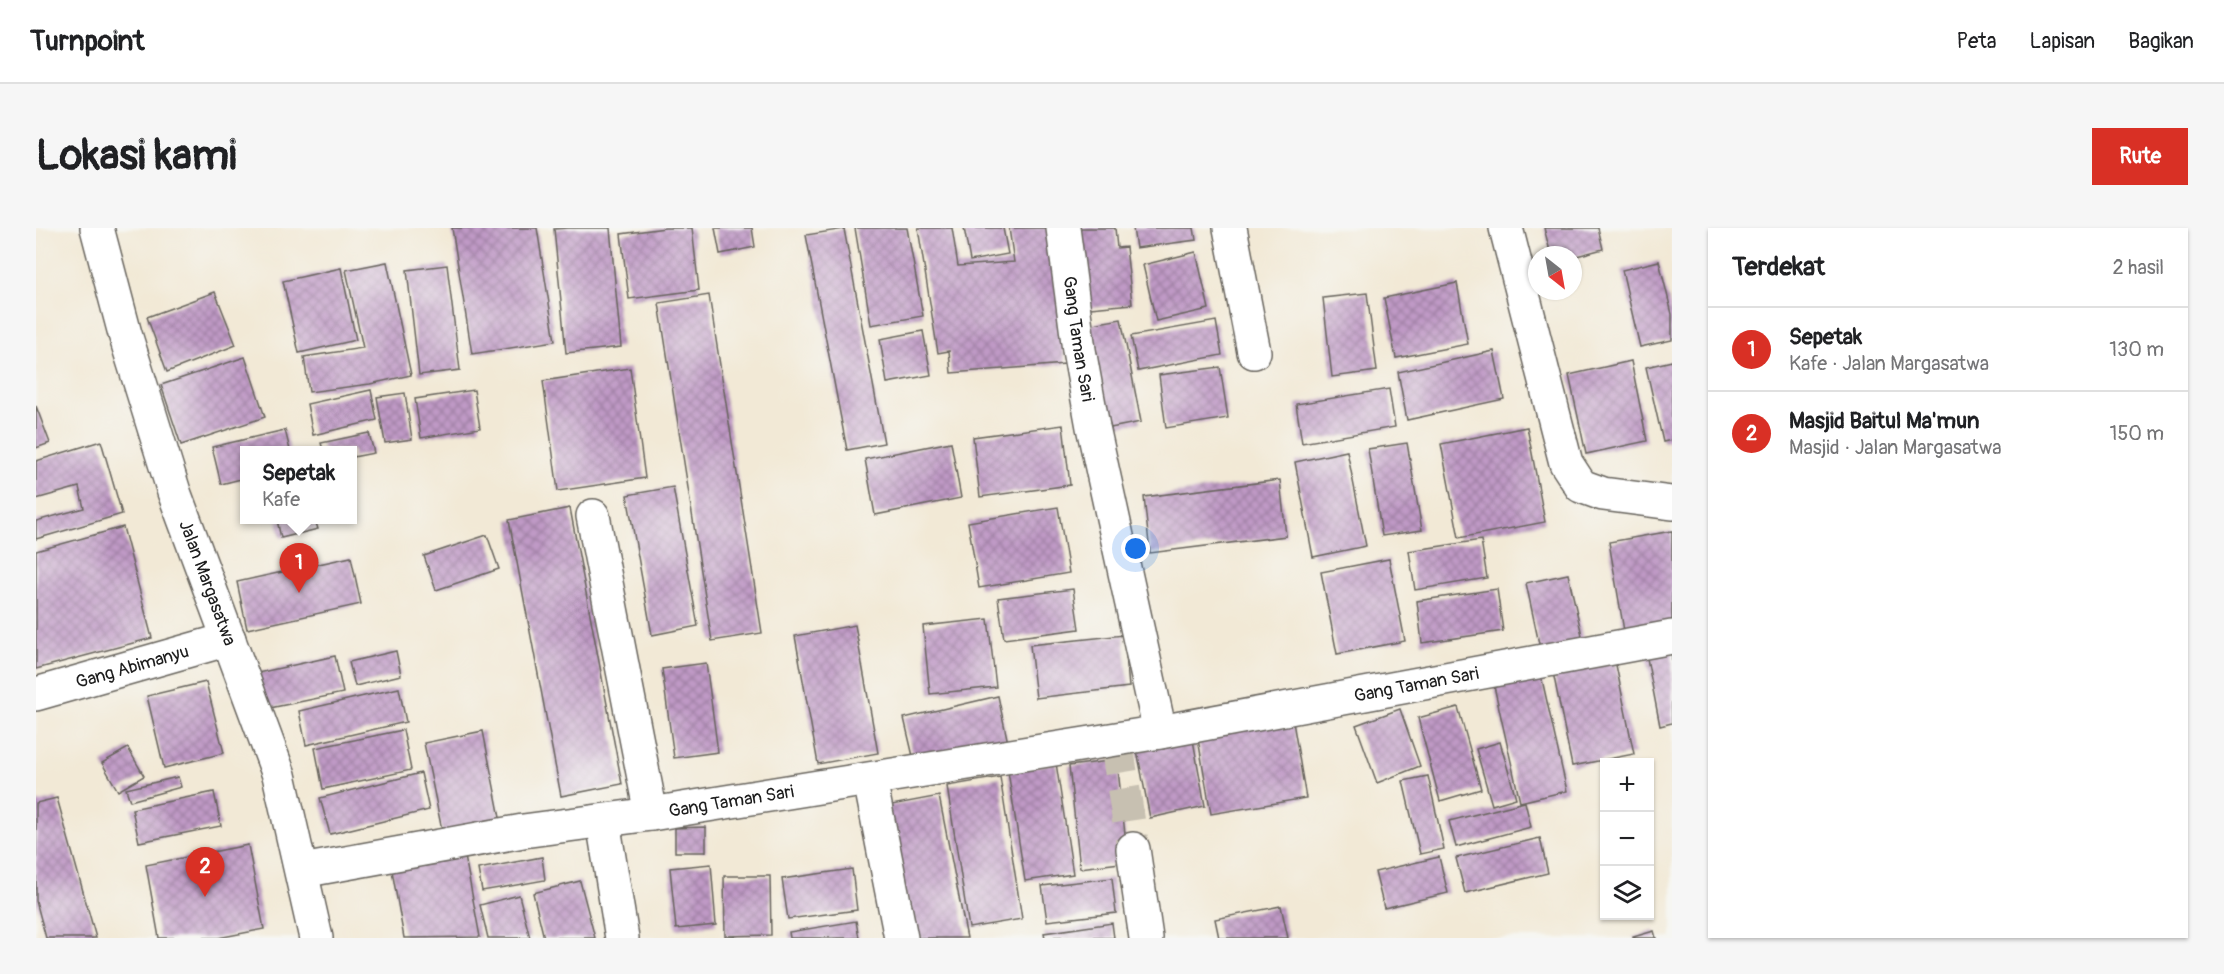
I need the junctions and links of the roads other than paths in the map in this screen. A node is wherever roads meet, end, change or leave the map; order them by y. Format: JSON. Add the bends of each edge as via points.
{"nodes":[{"id":1,"x":97,"y":228,"type":"edge"},
{"id":2,"x":1063,"y":228,"type":"edge"},
{"id":3,"x":1230,"y":228,"type":"edge"},
{"id":4,"x":1506,"y":228,"type":"edge"},
{"id":5,"x":1254,"y":352,"type":"dead end"},
{"id":6,"x":1672,"y":503,"type":"edge"},
{"id":7,"x":593,"y":516,"type":"dead end"},
{"id":8,"x":1672,"y":636,"type":"edge"},
{"id":9,"x":229,"y":639,"type":"junction"},
{"id":10,"x":36,"y":694,"type":"edge"},
{"id":11,"x":1160,"y":732,"type":"junction"},
{"id":12,"x":870,"y":780,"type":"junction"},
{"id":13,"x":651,"y":814,"type":"junction"},
{"id":14,"x":603,"y":822,"type":"junction"},
{"id":15,"x":1133,"y":849,"type":"tunnel mouth"},
{"id":16,"x":302,"y":872,"type":"junction"},
{"id":17,"x":316,"y":938,"type":"edge"},
{"id":18,"x":622,"y":938,"type":"edge"},
{"id":19,"x":901,"y":938,"type":"edge"},
{"id":20,"x":1146,"y":938,"type":"edge"}],
"edges":[{"from":1,"to":9,"type":"street","name":"Jalan Margasatwa","via":[[174,492]]},
{"from":2,"to":11,"type":"street","name":"Gang Taman Sari","via":[[1078,350],[1093,428]]},
{"from":3,"to":5,"type":"street"},
{"from":4,"to":6,"type":"street","via":[[1566,464],[1581,486],[1604,494]]},
{"from":7,"to":13,"type":"street"},
{"from":8,"to":11,"type":"street","name":"Gang Taman Sari"},
{"from":9,"to":10,"type":"street","name":"Gang Abimanyu"},
{"from":9,"to":16,"type":"street","name":"Jalan Margasatwa","via":[[279,775]]},
{"from":11,"to":12,"type":"street","name":"Gang Taman Sari"},
{"from":12,"to":13,"type":"street","name":"Gang Taman Sari"},
{"from":12,"to":19,"type":"street"},
{"from":13,"to":14,"type":"street","name":"Gang Taman Sari"},
{"from":14,"to":16,"type":"street","name":"Gang Taman Sari","via":[[523,831]]},
{"from":14,"to":18,"type":"street"},
{"from":15,"to":20,"type":"street"},
{"from":16,"to":17,"type":"street","name":"Jalan Margasatwa"}]}
